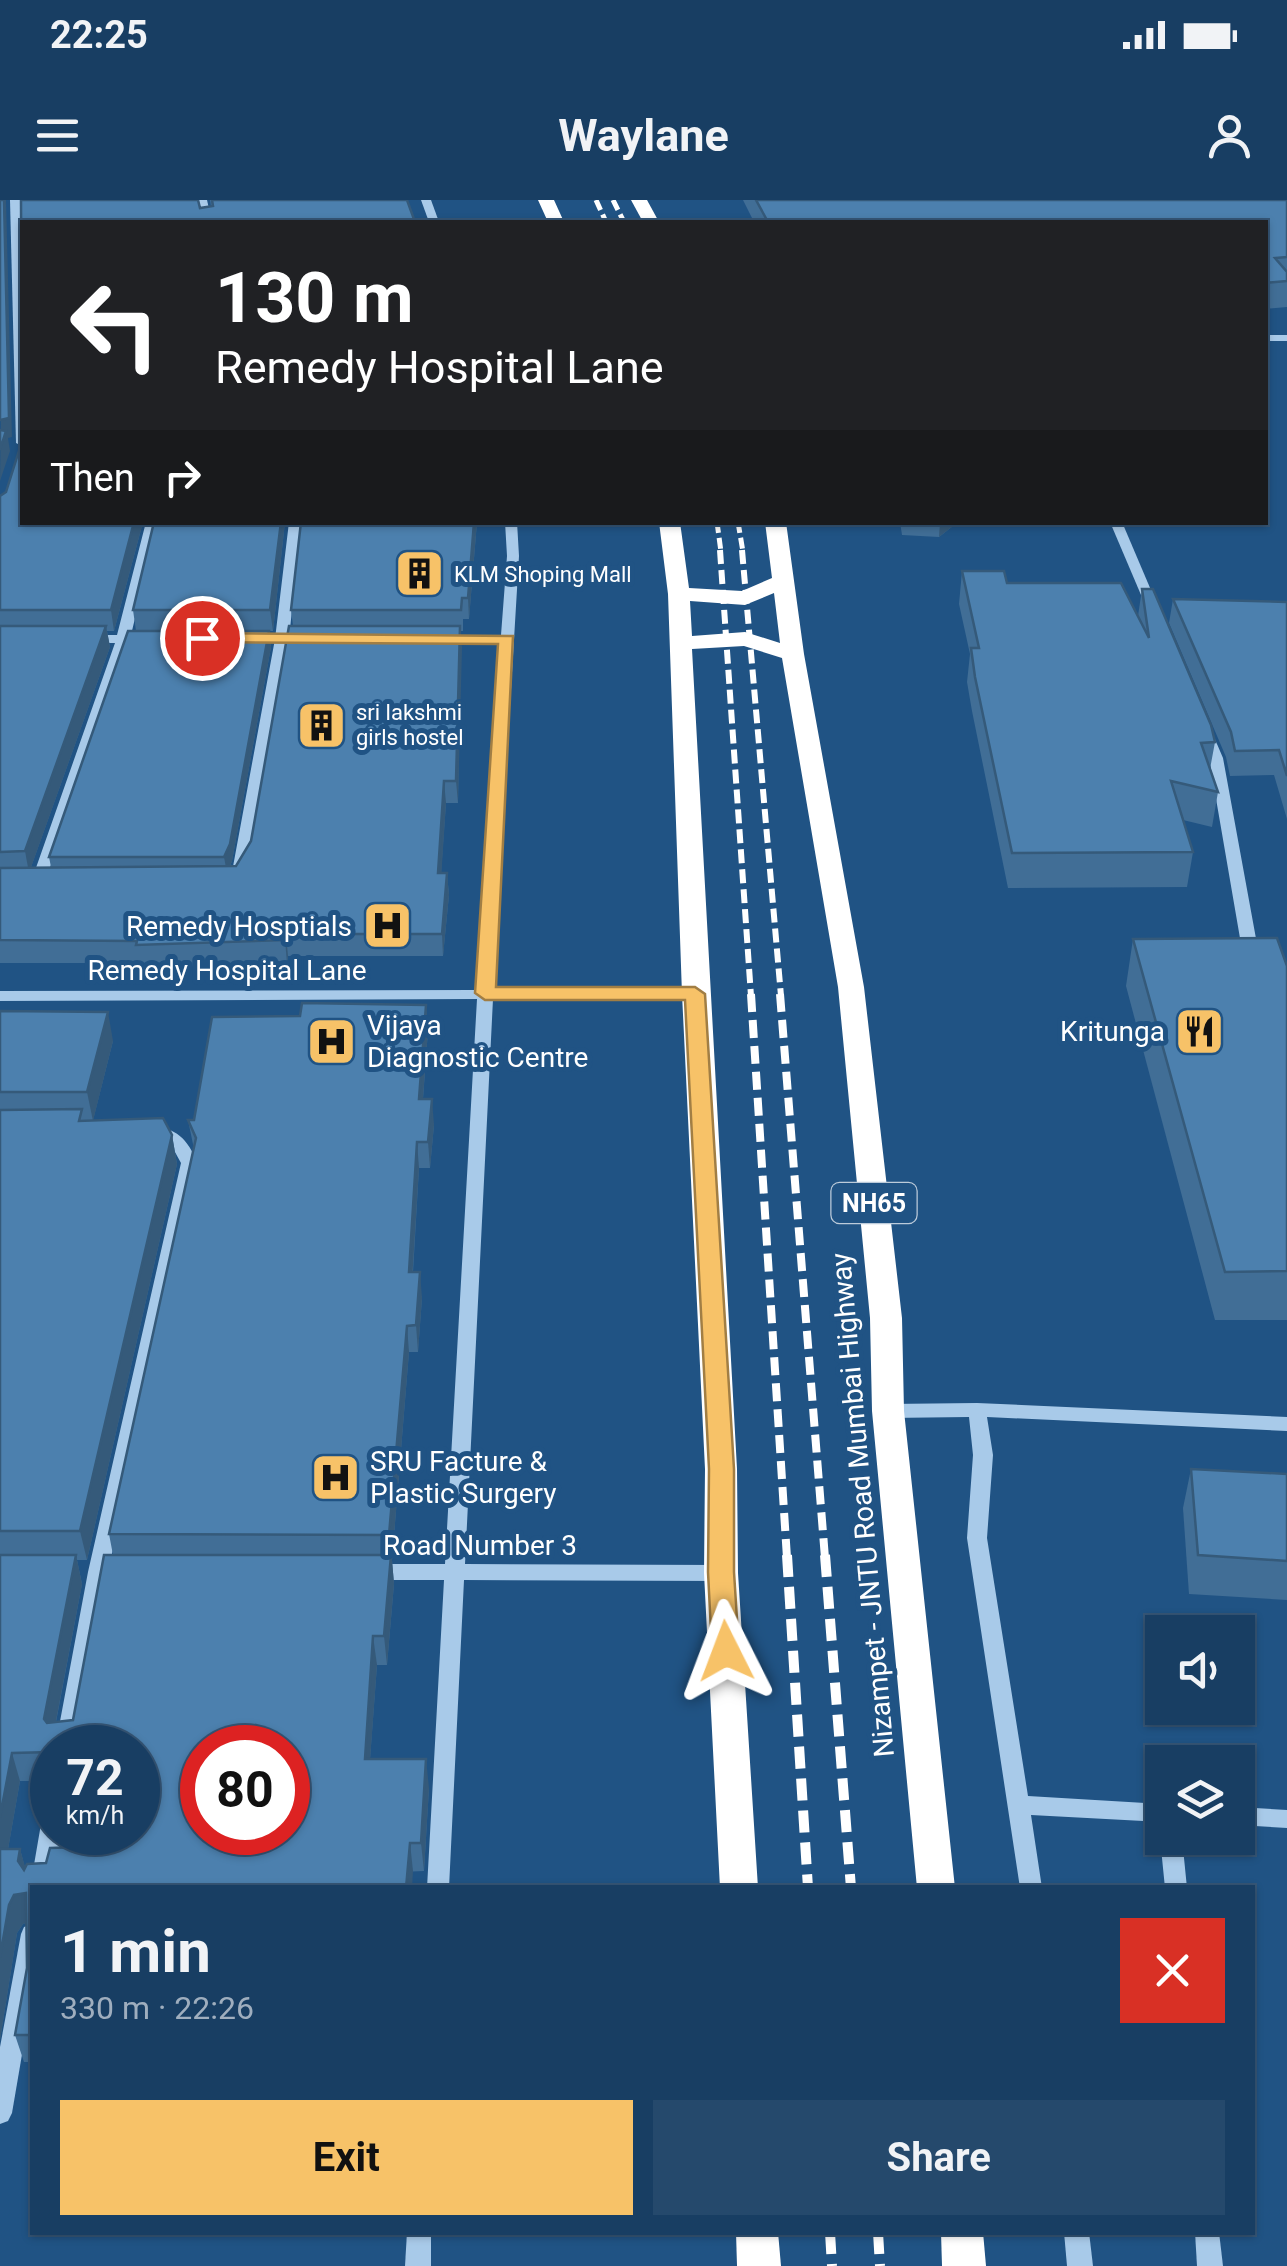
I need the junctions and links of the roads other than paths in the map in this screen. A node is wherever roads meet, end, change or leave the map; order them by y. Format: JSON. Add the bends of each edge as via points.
{"nodes":[{"id":1,"x":14,"y":200,"type":"edge"},
{"id":2,"x":19,"y":444,"type":"edge"},
{"id":3,"x":17,"y":461,"type":"edge"},
{"id":4,"x":151,"y":525,"type":"edge"},
{"id":5,"x":296,"y":525,"type":"edge"},
{"id":6,"x":511,"y":525,"type":"edge"},
{"id":7,"x":669,"y":525,"type":"edge"},
{"id":8,"x":775,"y":525,"type":"edge"},
{"id":9,"x":1117,"y":525,"type":"edge"},
{"id":10,"x":784,"y":581,"type":"junction"},
{"id":11,"x":679,"y":594,"type":"junction"},
{"id":12,"x":1162,"y":631,"type":"edge"},
{"id":13,"x":262,"y":638,"type":"edge"},
{"id":14,"x":282,"y":638,"type":"junction"},
{"id":15,"x":300,"y":638,"type":"edge"},
{"id":16,"x":70,"y":639,"type":"edge"},
{"id":17,"x":123,"y":639,"type":"junction"},
{"id":18,"x":162,"y":639,"type":"edge"},
{"id":19,"x":432,"y":639,"type":"edge"},
{"id":20,"x":507,"y":639,"type":"junction"},
{"id":21,"x":681,"y":643,"type":"junction"},
{"id":22,"x":793,"y":654,"type":"junction"},
{"id":23,"x":1200,"y":722,"type":"edge"},
{"id":24,"x":219,"y":881,"type":"edge"},
{"id":25,"x":19,"y":882,"type":"edge"},
{"id":26,"x":38,"y":882,"type":"junction"},
{"id":27,"x":56,"y":882,"type":"edge"},
{"id":28,"x":1250,"y":944,"type":"edge"},
{"id":29,"x":485,"y":993,"type":"junction"},
{"id":30,"x":695,"y":994,"type":"junction"},
{"id":31,"x":0,"y":996,"type":"edge"},
{"id":32,"x":134,"y":1129,"type":"edge"},
{"id":33,"x":977,"y":1410,"type":"junction"},
{"id":34,"x":888,"y":1411,"type":"junction"},
{"id":35,"x":1287,"y":1424,"type":"edge"},
{"id":36,"x":356,"y":1572,"type":"edge"},
{"id":37,"x":455,"y":1572,"type":"junction"},
{"id":38,"x":721,"y":1572,"type":"junction"},
{"id":39,"x":70,"y":1725,"type":"edge"},
{"id":40,"x":1021,"y":1805,"type":"junction"},
{"id":41,"x":1145,"y":1811,"type":"edge"},
{"id":42,"x":1255,"y":1817,"type":"edge"},
{"id":43,"x":1287,"y":1819,"type":"edge"},
{"id":44,"x":47,"y":1855,"type":"edge"},
{"id":45,"x":1173,"y":1855,"type":"edge"},
{"id":46,"x":42,"y":1885,"type":"edge"},
{"id":47,"x":438,"y":1885,"type":"edge"},
{"id":48,"x":740,"y":1885,"type":"edge"},
{"id":49,"x":936,"y":1885,"type":"edge"},
{"id":50,"x":1032,"y":1885,"type":"edge"},
{"id":51,"x":1176,"y":1885,"type":"edge"},
{"id":52,"x":30,"y":1945,"type":"edge"},
{"id":53,"x":0,"y":2113,"type":"edge"},
{"id":54,"x":420,"y":2235,"type":"edge"},
{"id":55,"x":757,"y":2235,"type":"edge"},
{"id":56,"x":962,"y":2235,"type":"edge"},
{"id":57,"x":1076,"y":2235,"type":"edge"},
{"id":58,"x":1207,"y":2235,"type":"edge"},
{"id":59,"x":418,"y":2266,"type":"edge"},
{"id":60,"x":759,"y":2266,"type":"edge"},
{"id":61,"x":964,"y":2266,"type":"edge"},
{"id":62,"x":1080,"y":2266,"type":"edge"},
{"id":63,"x":1210,"y":2266,"type":"edge"}],
"edges":[{"from":1,"to":2,"type":"street"},
{"from":2,"to":3,"type":"street"},
{"from":4,"to":17,"type":"street"},
{"from":5,"to":14,"type":"street"},
{"from":6,"to":20,"type":"street"},
{"from":7,"to":11,"type":"highway"},
{"from":8,"to":10,"type":"highway","name":"Nizampet - JNTU Road Mumbai Highway","number":"NH65"},
{"from":9,"to":12,"type":"street"},
{"from":10,"to":11,"type":"highway","via":[[745,598]]},
{"from":10,"to":22,"type":"highway","name":"Nizampet - JNTU Road Mumbai Highway","number":"NH65"},
{"from":11,"to":21,"type":"highway"},
{"from":13,"to":14,"type":"street"},
{"from":14,"to":15,"type":"street"},
{"from":14,"to":24,"type":"street","via":[[243,862],[234,881]]},
{"from":16,"to":17,"type":"street"},
{"from":17,"to":18,"type":"street"},
{"from":17,"to":26,"type":"street"},
{"from":19,"to":20,"type":"street"},
{"from":20,"to":29,"type":"street"},
{"from":21,"to":22,"type":"highway","via":[[745,639]]},
{"from":21,"to":30,"type":"highway"},
{"from":22,"to":34,"type":"highway","name":"Nizampet - JNTU Road Mumbai Highway","number":"NH65","via":[[851,987],[886,1318]]},
{"from":23,"to":28,"type":"street","via":[[1216,758]]},
{"from":25,"to":26,"type":"street"},
{"from":26,"to":27,"type":"street"},
{"from":29,"to":30,"type":"street","name":"Remedy Hospital Lane"},
{"from":29,"to":31,"type":"street","name":"Remedy Hospital Lane"},
{"from":29,"to":37,"type":"street"},
{"from":30,"to":38,"type":"highway","via":[[722,1469]]},
{"from":32,"to":39,"type":"street","via":[[172,1134],[189,1163]]},
{"from":33,"to":34,"type":"street"},
{"from":33,"to":35,"type":"street"},
{"from":33,"to":40,"type":"street","via":[[983,1455],[977,1538]]},
{"from":34,"to":49,"type":"highway","name":"Nizampet - JNTU Road Mumbai Highway","number":"NH65"},
{"from":36,"to":37,"type":"street","name":"Road Number 3"},
{"from":37,"to":38,"type":"street","name":"Road Number 3"},
{"from":37,"to":47,"type":"street"},
{"from":38,"to":48,"type":"highway"},
{"from":40,"to":41,"type":"street"},
{"from":40,"to":50,"type":"street"},
{"from":42,"to":43,"type":"street"},
{"from":44,"to":46,"type":"street"},
{"from":45,"to":51,"type":"street"},
{"from":52,"to":53,"type":"street"},
{"from":54,"to":59,"type":"street"},
{"from":55,"to":60,"type":"highway"},
{"from":56,"to":61,"type":"highway"},
{"from":57,"to":62,"type":"street"},
{"from":58,"to":63,"type":"street"}]}
